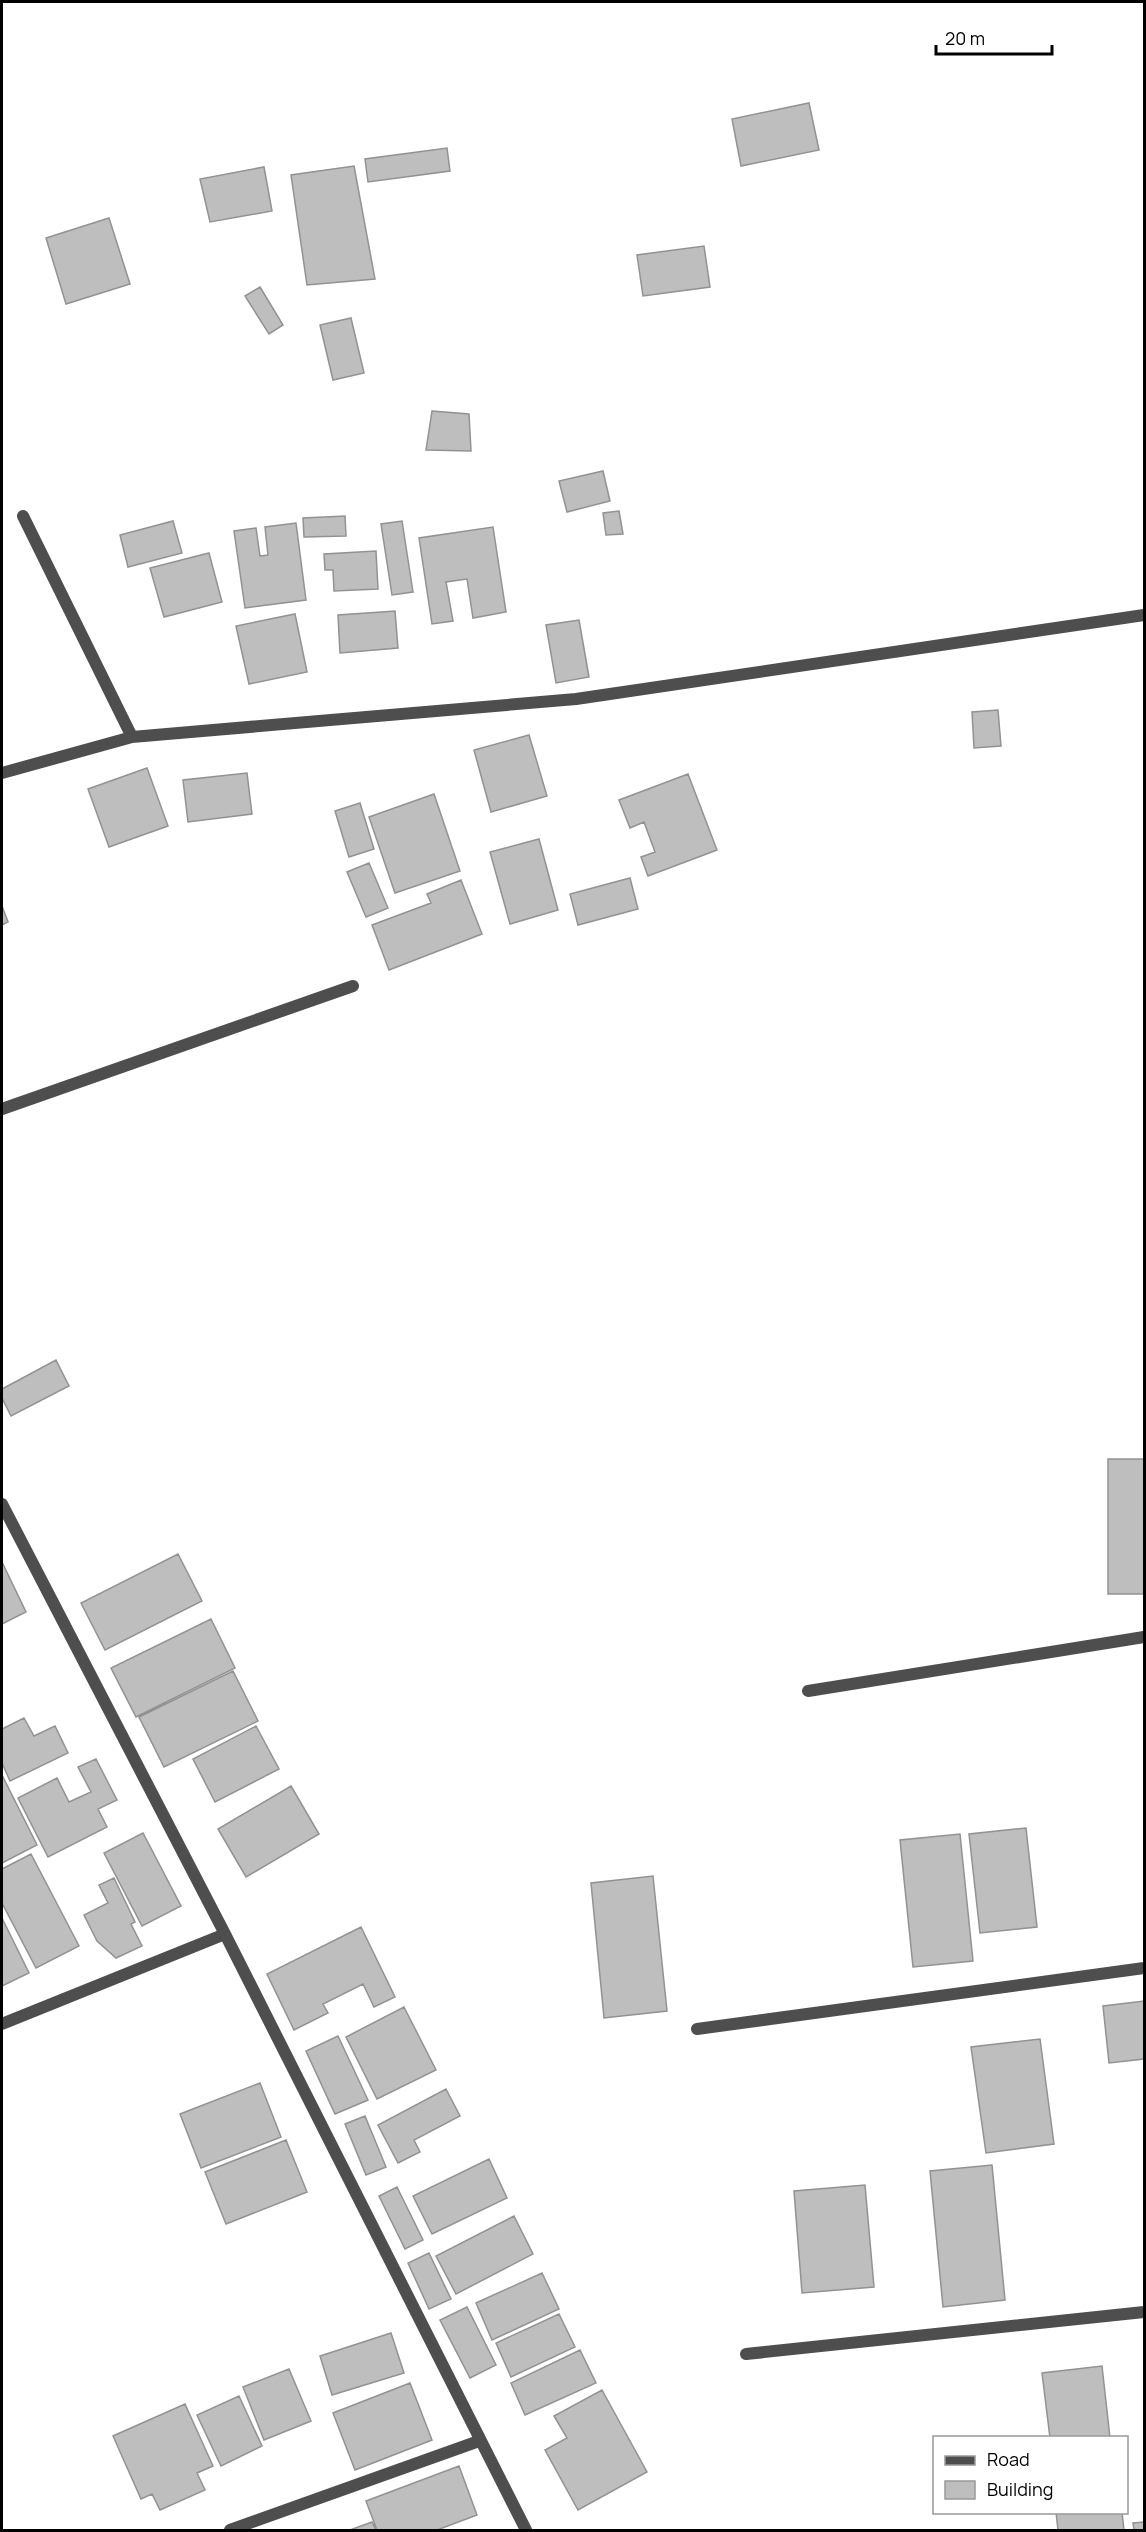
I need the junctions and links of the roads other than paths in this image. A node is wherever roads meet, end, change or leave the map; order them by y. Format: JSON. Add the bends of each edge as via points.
{"nodes":[{"id":1,"x":23,"y":516,"type":"dead end"},
{"id":2,"x":1144,"y":615,"type":"edge"},
{"id":3,"x":132,"y":737,"type":"junction"},
{"id":4,"x":2,"y":773,"type":"edge"},
{"id":5,"x":353,"y":986,"type":"dead end"},
{"id":6,"x":2,"y":1109,"type":"edge"},
{"id":7,"x":2,"y":1508,"type":"edge"},
{"id":8,"x":1144,"y":1637,"type":"edge"},
{"id":9,"x":808,"y":1691,"type":"dead end"},
{"id":10,"x":225,"y":1934,"type":"junction"},
{"id":11,"x":1144,"y":1968,"type":"edge"},
{"id":12,"x":2,"y":2024,"type":"edge"},
{"id":13,"x":697,"y":2029,"type":"dead end"},
{"id":14,"x":1144,"y":2312,"type":"edge"},
{"id":15,"x":746,"y":2354,"type":"dead end"},
{"id":16,"x":479,"y":2441,"type":"junction"},
{"id":17,"x":230,"y":2530,"type":"edge"},
{"id":18,"x":526,"y":2530,"type":"edge"}],
"edges":[{"from":1,"to":3,"type":"street"},
{"from":2,"to":3,"type":"street","via":[[576,699]]},
{"from":3,"to":4,"type":"street"},
{"from":5,"to":6,"type":"street"},
{"from":7,"to":10,"type":"street"},
{"from":8,"to":9,"type":"street"},
{"from":10,"to":12,"type":"street"},
{"from":10,"to":16,"type":"street"},
{"from":11,"to":13,"type":"street"},
{"from":14,"to":15,"type":"street"},
{"from":16,"to":17,"type":"street"},
{"from":16,"to":18,"type":"street"}]}
